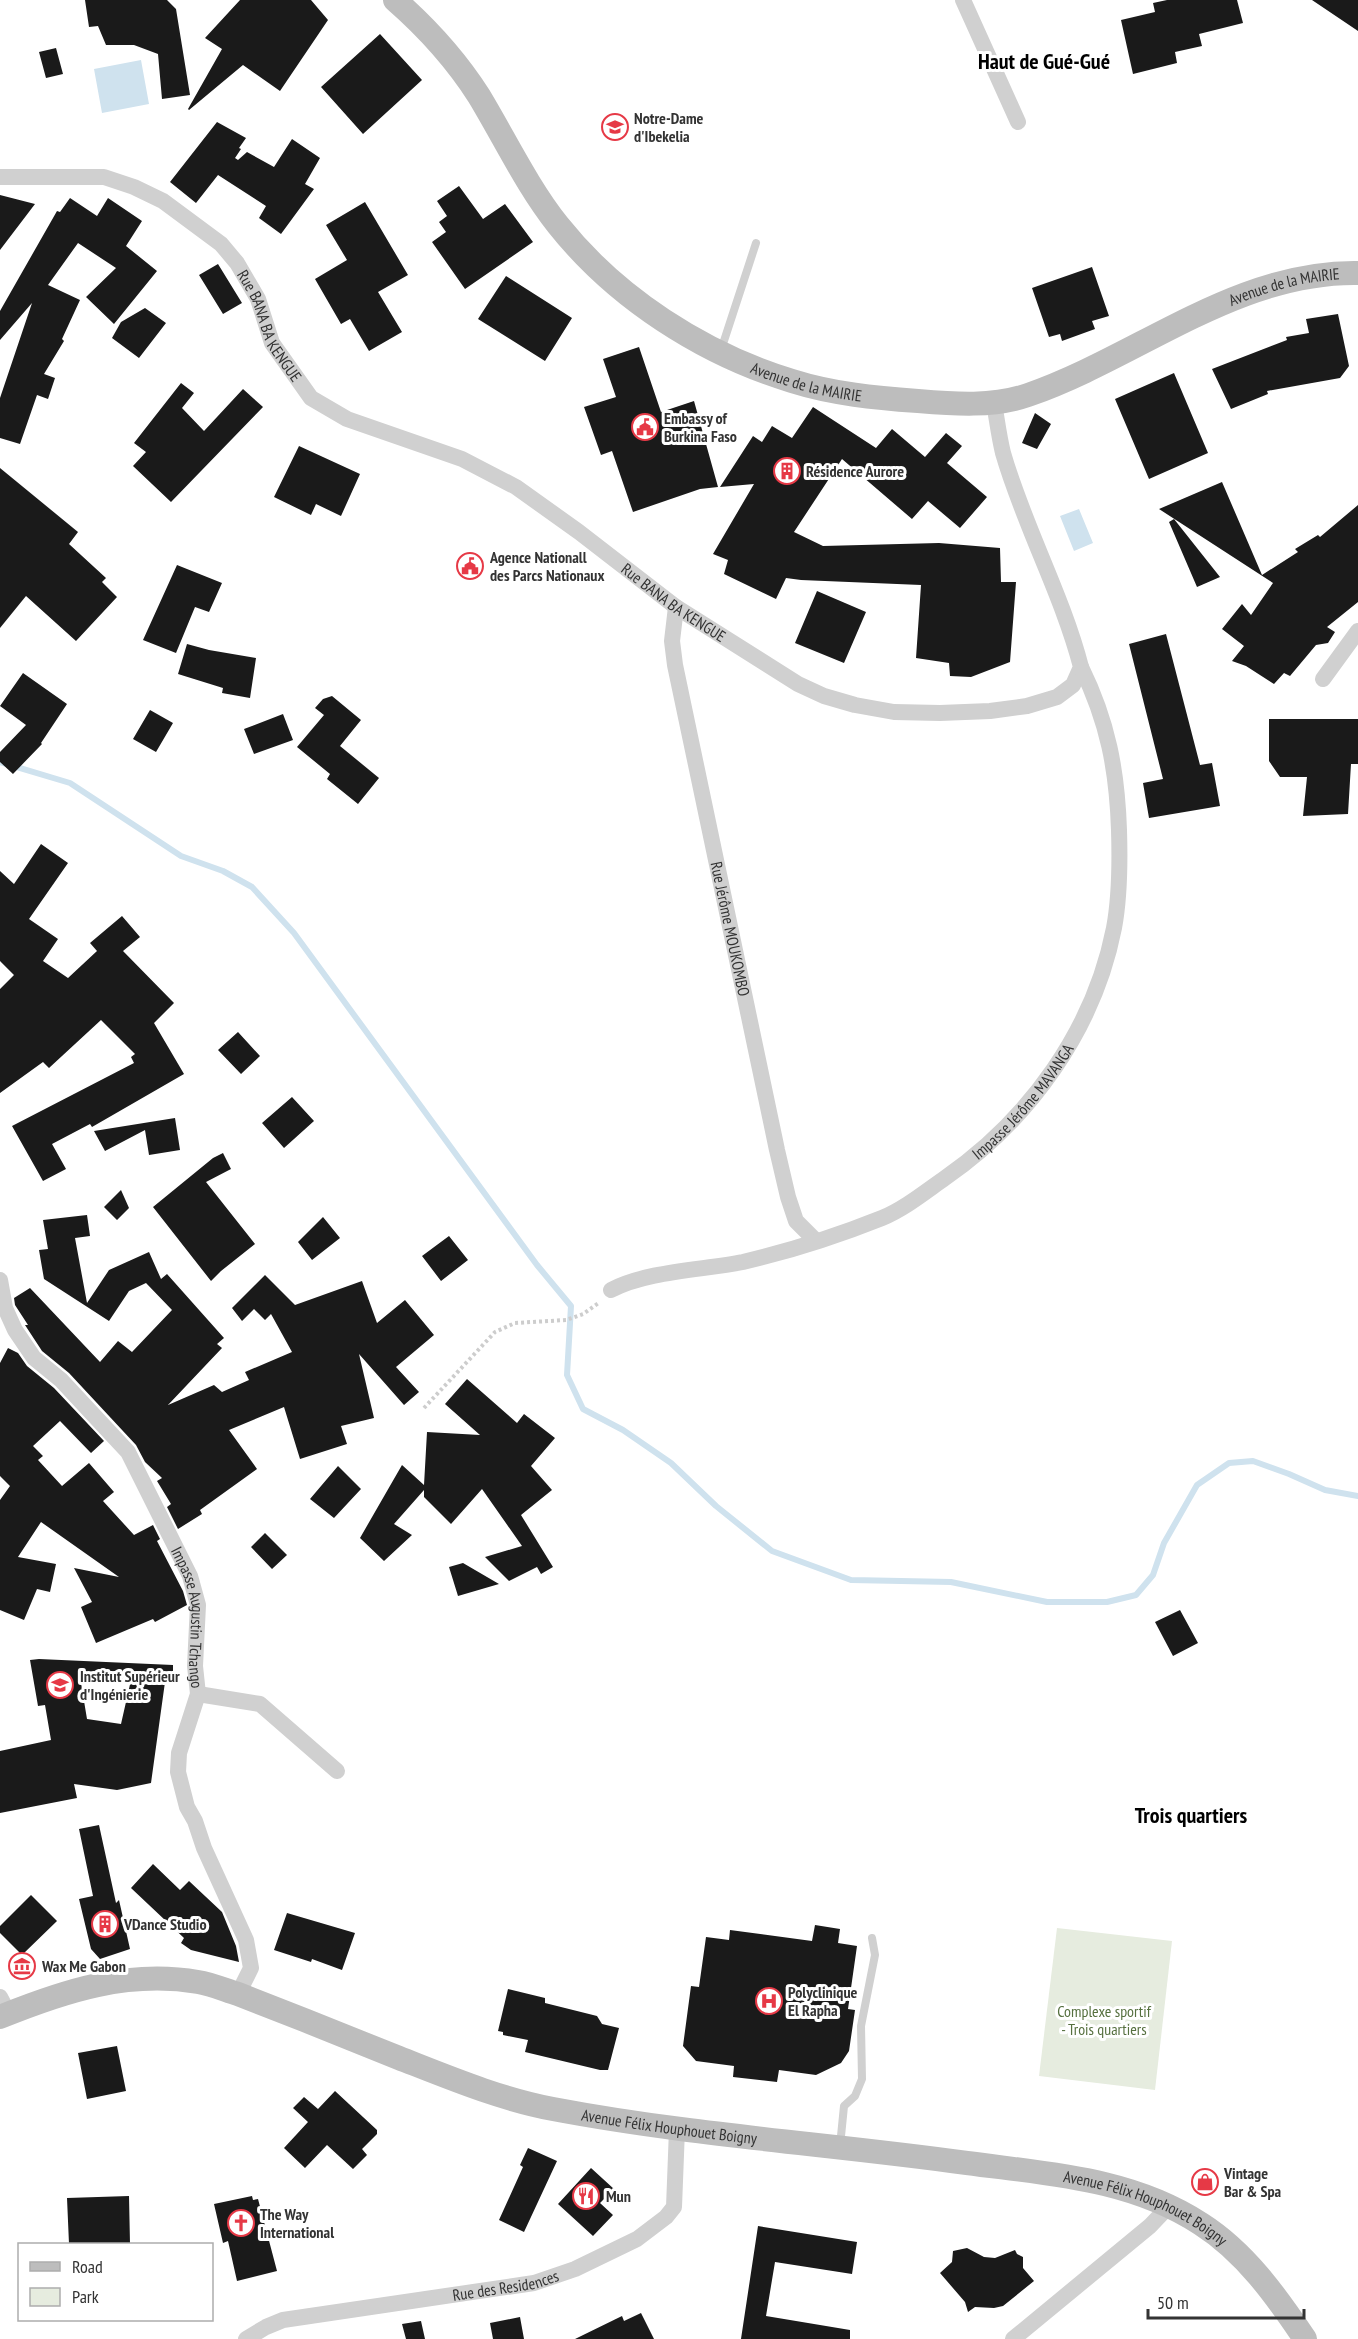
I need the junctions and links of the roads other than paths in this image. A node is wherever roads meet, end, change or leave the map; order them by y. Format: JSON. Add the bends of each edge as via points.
{"nodes":[{"id":1,"x":395,"y":0,"type":"edge"},
{"id":2,"x":963,"y":0,"type":"edge"},
{"id":3,"x":1018,"y":122,"type":"dead end"},
{"id":4,"x":0,"y":177,"type":"edge"},
{"id":5,"x":756,"y":243,"type":"dead end"},
{"id":6,"x":1358,"y":273,"type":"edge"},
{"id":7,"x":720,"y":353,"type":"junction"},
{"id":8,"x":994,"y":403,"type":"junction"},
{"id":9,"x":676,"y":607,"type":"junction"},
{"id":10,"x":1358,"y":631,"type":"edge"},
{"id":11,"x":1081,"y":667,"type":"junction"},
{"id":12,"x":1323,"y":679,"type":"dead end"},
{"id":13,"x":816,"y":1241,"type":"junction"},
{"id":14,"x":0,"y":1280,"type":"edge"},
{"id":15,"x":608,"y":1294,"type":"road end"},
{"id":16,"x":198,"y":1694,"type":"junction"},
{"id":17,"x":337,"y":1771,"type":"dead end"},
{"id":18,"x":872,"y":1938,"type":"dead end"},
{"id":19,"x":238,"y":1994,"type":"junction"},
{"id":20,"x":3,"y":2009,"type":"edge"},
{"id":21,"x":677,"y":2129,"type":"junction"},
{"id":22,"x":840,"y":2147,"type":"junction"},
{"id":23,"x":1168,"y":2206,"type":"junction"},
{"id":24,"x":246,"y":2339,"type":"edge"},
{"id":25,"x":1013,"y":2339,"type":"edge"},
{"id":26,"x":1305,"y":2339,"type":"edge"}],
"edges":[{"from":1,"to":7,"type":"main road","name":"Avenue de la MAIRIE","via":[[457,65],[556,223],[584,256],[638,301]]},
{"from":2,"to":3,"type":"street"},
{"from":4,"to":9,"type":"street","name":"Rue BANA BA KENGUE","via":[[104,177],[163,201],[221,244],[237,263],[258,299],[272,343],[311,398],[347,419],[462,459],[516,487]]},
{"from":5,"to":7,"type":"lane"},
{"from":6,"to":8,"type":"main road","name":"Avenue de la MAIRIE","via":[[1277,283],[1238,296],[1094,368],[1026,396]]},
{"from":7,"to":8,"type":"main road","name":"Avenue de la MAIRIE","via":[[765,372],[826,390],[900,400]]},
{"from":8,"to":11,"type":"street","via":[[1003,453]]},
{"from":9,"to":11,"type":"street","name":"Rue BANA BA KENGUE","via":[[798,684],[824,696],[894,712],[990,711],[1027,706],[1058,697],[1072,685]]},
{"from":9,"to":13,"type":"street","name":"Rue Jérôme MOUKOMBO","via":[[672,641],[675,666],[777,1150],[796,1221]]},
{"from":10,"to":12,"type":"street"},
{"from":11,"to":13,"type":"street","name":"Impasse Jérôme MAVANGA","via":[[1099,709],[1114,761],[1119,850],[1114,929],[1084,1016],[1042,1085],[994,1140],[884,1217]]},
{"from":13,"to":15,"type":"street","name":"Impasse Jérôme MAVANGA","via":[[741,1262],[634,1281]]},
{"from":14,"to":16,"type":"street","name":"Impasse Augustin Tchango","via":[[8,1315],[34,1358],[75,1394],[128,1452],[190,1576],[198,1605]]},
{"from":16,"to":17,"type":"street","via":[[260,1704]]},
{"from":16,"to":19,"type":"street","name":"Impasse Augustin Tchango","via":[[179,1753],[178,1772],[187,1807],[246,1940],[251,1968]]},
{"from":18,"to":22,"type":"lane","via":[[875,1955],[861,2026],[862,2079],[855,2096],[844,2106]]},
{"from":19,"to":20,"type":"main road","name":"Avenue Félix Houphouet Boigny","via":[[200,1982],[131,1978]]},
{"from":19,"to":21,"type":"main road","name":"Avenue Félix Houphouet Boigny","via":[[499,2095],[551,2109]]},
{"from":21,"to":22,"type":"main road","name":"Avenue Félix Houphouet Boigny"},
{"from":21,"to":24,"type":"street","name":"Rue des Residences","via":[[674,2207],[637,2239],[596,2260],[534,2283],[283,2320]]},
{"from":22,"to":23,"type":"main road","name":"Avenue Félix Houphouet Boigny","via":[[1091,2180],[1136,2192]]},
{"from":23,"to":25,"type":"street","via":[[1150,2226]]},
{"from":23,"to":26,"type":"main road","name":"Avenue Félix Houphouet Boigny","via":[[1202,2224],[1240,2257],[1270,2289]]}]}
